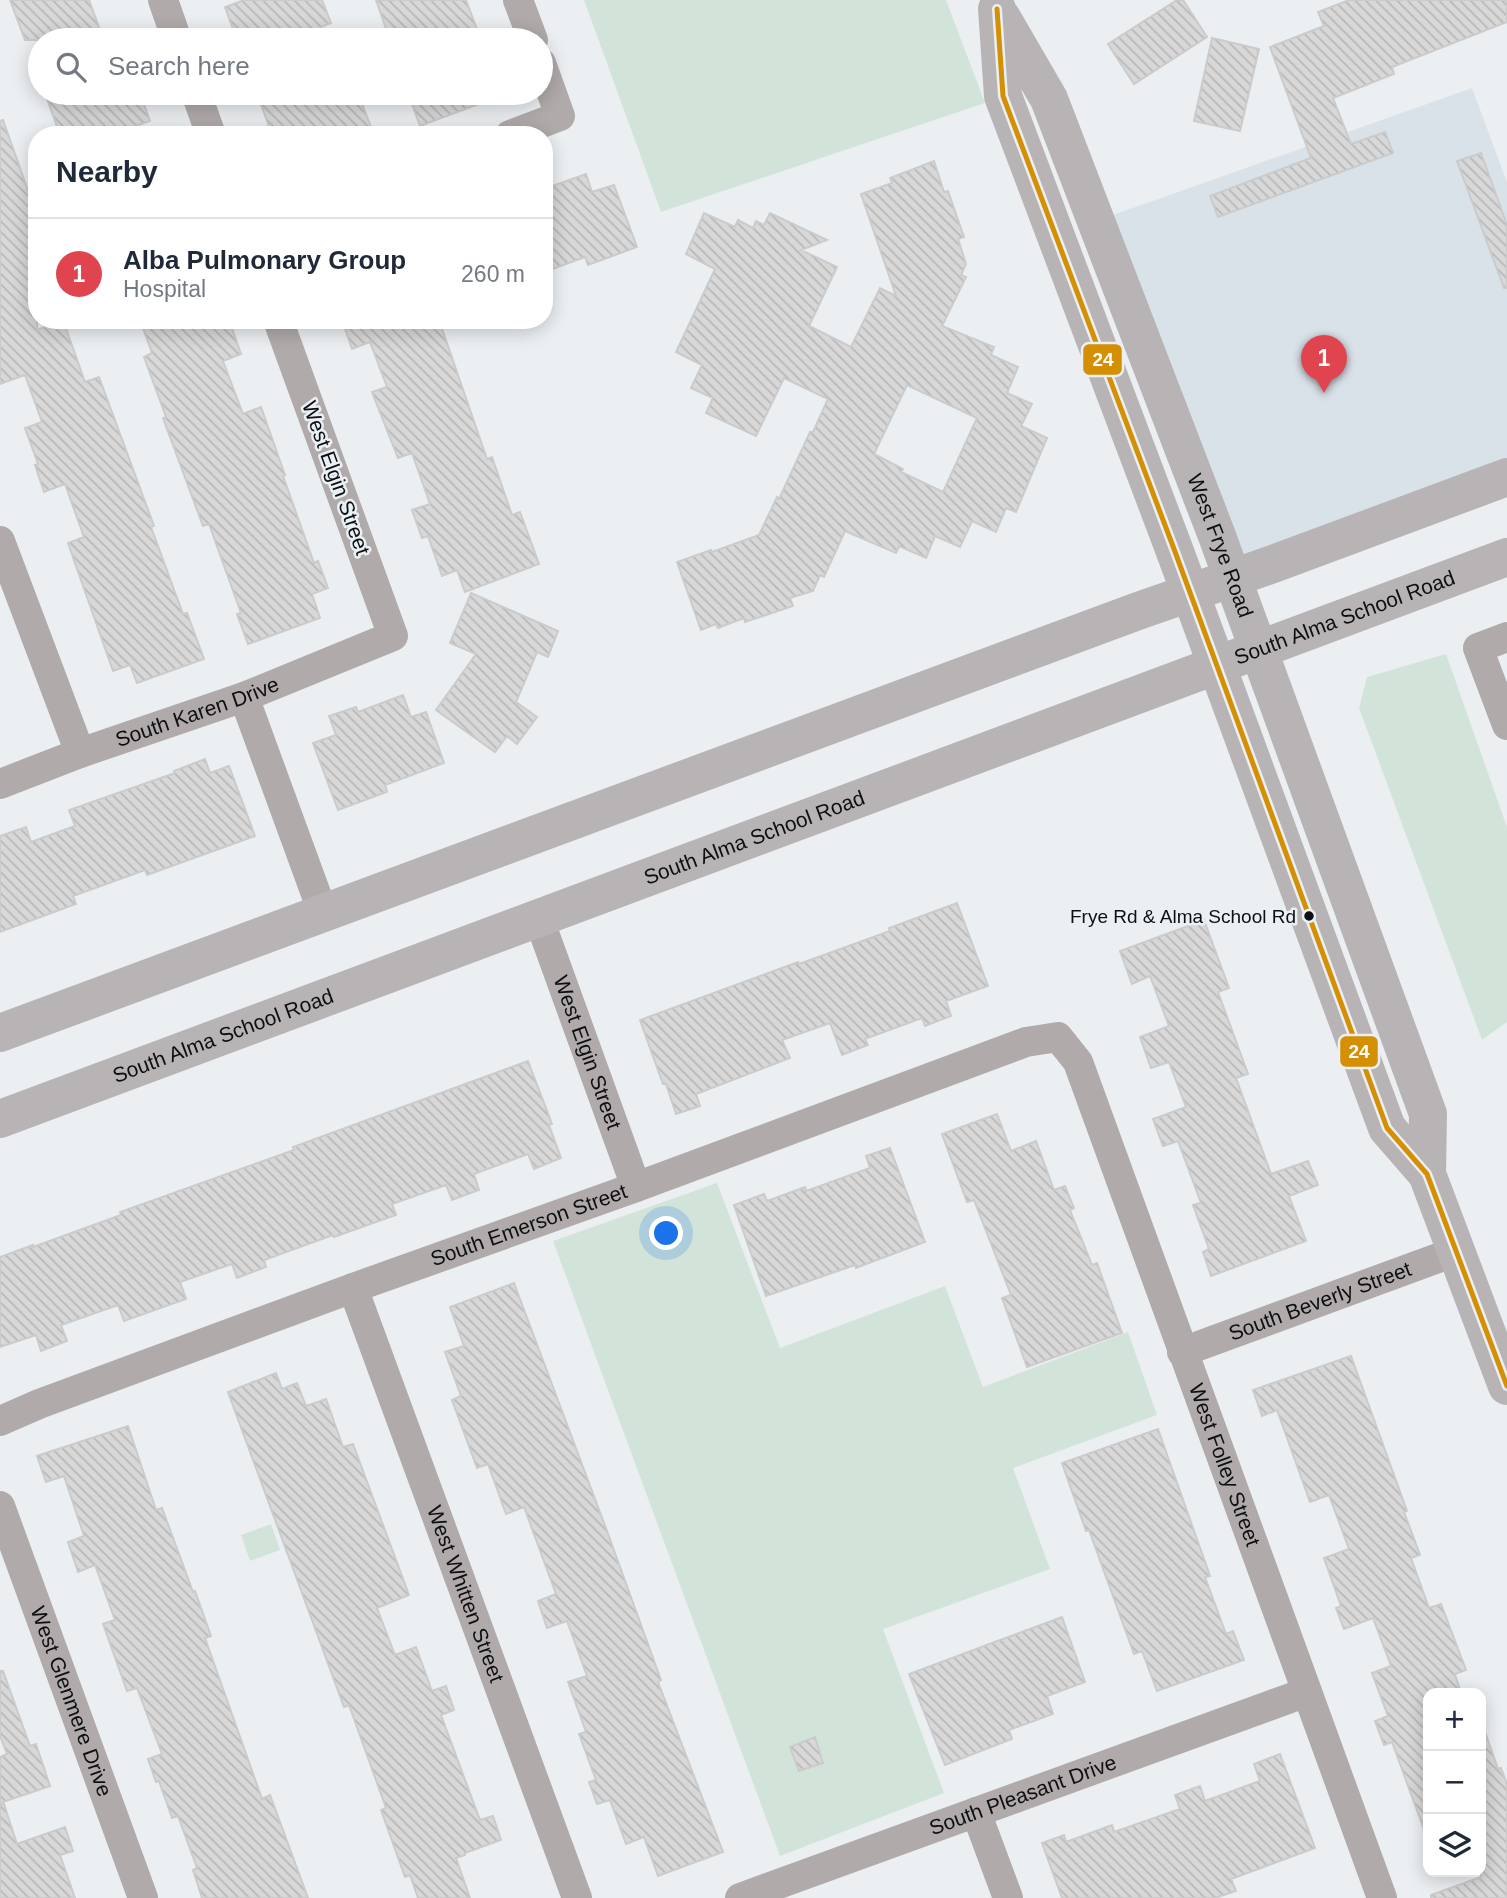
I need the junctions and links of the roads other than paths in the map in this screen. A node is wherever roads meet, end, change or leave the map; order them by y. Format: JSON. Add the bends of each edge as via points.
{"nodes":[{"id":1,"x":163,"y":0,"type":"edge"},
{"id":2,"x":518,"y":0,"type":"edge"},
{"id":3,"x":996,"y":5,"type":"edge"},
{"id":4,"x":173,"y":28,"type":"edge"},
{"id":5,"x":528,"y":28,"type":"edge"},
{"id":6,"x":553,"y":96,"type":"edge"},
{"id":7,"x":200,"y":105,"type":"edge"},
{"id":8,"x":208,"y":126,"type":"edge"},
{"id":9,"x":534,"y":126,"type":"edge"},
{"id":10,"x":281,"y":329,"type":"edge"},
{"id":11,"x":1507,"y":477,"type":"edge"},
{"id":12,"x":0,"y":541,"type":"edge"},
{"id":13,"x":1507,"y":557,"type":"edge"},
{"id":14,"x":1232,"y":578,"type":"junction"},
{"id":15,"x":1190,"y":593,"type":"junction"},
{"id":16,"x":393,"y":636,"type":"joint"},
{"id":17,"x":1507,"y":637,"type":"edge"},
{"id":18,"x":1258,"y":649,"type":"junction"},
{"id":19,"x":1216,"y":665,"type":"junction"},
{"id":20,"x":244,"y":697,"type":"junction"},
{"id":21,"x":1507,"y":725,"type":"edge"},
{"id":22,"x":80,"y":753,"type":"junction"},
{"id":23,"x":0,"y":784,"type":"edge"},
{"id":24,"x":323,"y":913,"type":"junction"},
{"id":25,"x":539,"y":919,"type":"junction"},
{"id":26,"x":0,"y":1033,"type":"edge"},
{"id":27,"x":1058,"y":1037,"type":"joint"},
{"id":28,"x":0,"y":1119,"type":"edge"},
{"id":29,"x":1427,"y":1174,"type":"junction"},
{"id":30,"x":636,"y":1187,"type":"junction"},
{"id":31,"x":1457,"y":1251,"type":"junction"},
{"id":32,"x":353,"y":1288,"type":"junction"},
{"id":33,"x":1182,"y":1352,"type":"junction"},
{"id":34,"x":1507,"y":1386,"type":"edge"},
{"id":35,"x":0,"y":1421,"type":"edge"},
{"id":36,"x":0,"y":1506,"type":"edge"},
{"id":37,"x":1307,"y":1692,"type":"junction"},
{"id":38,"x":976,"y":1812,"type":"junction"},
{"id":39,"x":143,"y":1898,"type":"edge"},
{"id":40,"x":577,"y":1898,"type":"edge"},
{"id":41,"x":740,"y":1898,"type":"edge"},
{"id":42,"x":1008,"y":1898,"type":"edge"},
{"id":43,"x":1382,"y":1898,"type":"edge"}],
"edges":[{"from":1,"to":4,"type":"street"},
{"from":2,"to":5,"type":"street"},
{"from":3,"to":14,"type":"main road","name":"West Frye Road","via":[[1049,99]]},
{"from":3,"to":15,"type":"main road","name":"West Frye Road","via":[[1003,96]]},
{"from":6,"to":9,"type":"street","via":[[560,116]]},
{"from":7,"to":8,"type":"street"},
{"from":10,"to":16,"type":"street","name":"West Elgin Street"},
{"from":11,"to":14,"type":"main road"},
{"from":12,"to":22,"type":"street"},
{"from":13,"to":18,"type":"main road","name":"South Alma School Road"},
{"from":14,"to":15,"type":"main road"},
{"from":14,"to":18,"type":"main road","name":"West Frye Road"},
{"from":15,"to":19,"type":"main road","name":"West Frye Road"},
{"from":15,"to":24,"type":"main road"},
{"from":16,"to":20,"type":"street","name":"South Karen Drive"},
{"from":17,"to":21,"type":"street","via":[[1478,648]]},
{"from":18,"to":19,"type":"main road","name":"South Alma School Road"},
{"from":18,"to":29,"type":"main road","name":"West Frye Road","via":[[1428,1114]]},
{"from":19,"to":25,"type":"main road","name":"South Alma School Road"},
{"from":19,"to":29,"type":"main road","name":"West Frye Road","via":[[1387,1128]]},
{"from":20,"to":22,"type":"street","name":"South Karen Drive"},
{"from":20,"to":24,"type":"street"},
{"from":22,"to":23,"type":"street","name":"South Karen Drive"},
{"from":24,"to":26,"type":"main road"},
{"from":25,"to":28,"type":"main road","name":"South Alma School Road"},
{"from":25,"to":30,"type":"street","name":"West Elgin Street"},
{"from":27,"to":30,"type":"street","name":"South Emerson Street","via":[[1026,1042]]},
{"from":27,"to":33,"type":"street","name":"West Folley Street","via":[[1077,1062]]},
{"from":29,"to":31,"type":"main road","name":"West Frye Road"},
{"from":30,"to":32,"type":"street","name":"South Emerson Street"},
{"from":31,"to":33,"type":"street","name":"South Beverly Street"},
{"from":31,"to":34,"type":"main road","name":"West Frye Road"},
{"from":32,"to":35,"type":"street","name":"South Emerson Street"},
{"from":32,"to":40,"type":"street","name":"West Whitten Street"},
{"from":33,"to":37,"type":"street","name":"West Folley Street"},
{"from":36,"to":39,"type":"street","name":"West Glenmere Drive"},
{"from":37,"to":38,"type":"street","name":"South Pleasant Drive"},
{"from":37,"to":43,"type":"street","name":"West Folley Street"},
{"from":38,"to":41,"type":"street","name":"South Pleasant Drive"},
{"from":38,"to":42,"type":"street"}]}
